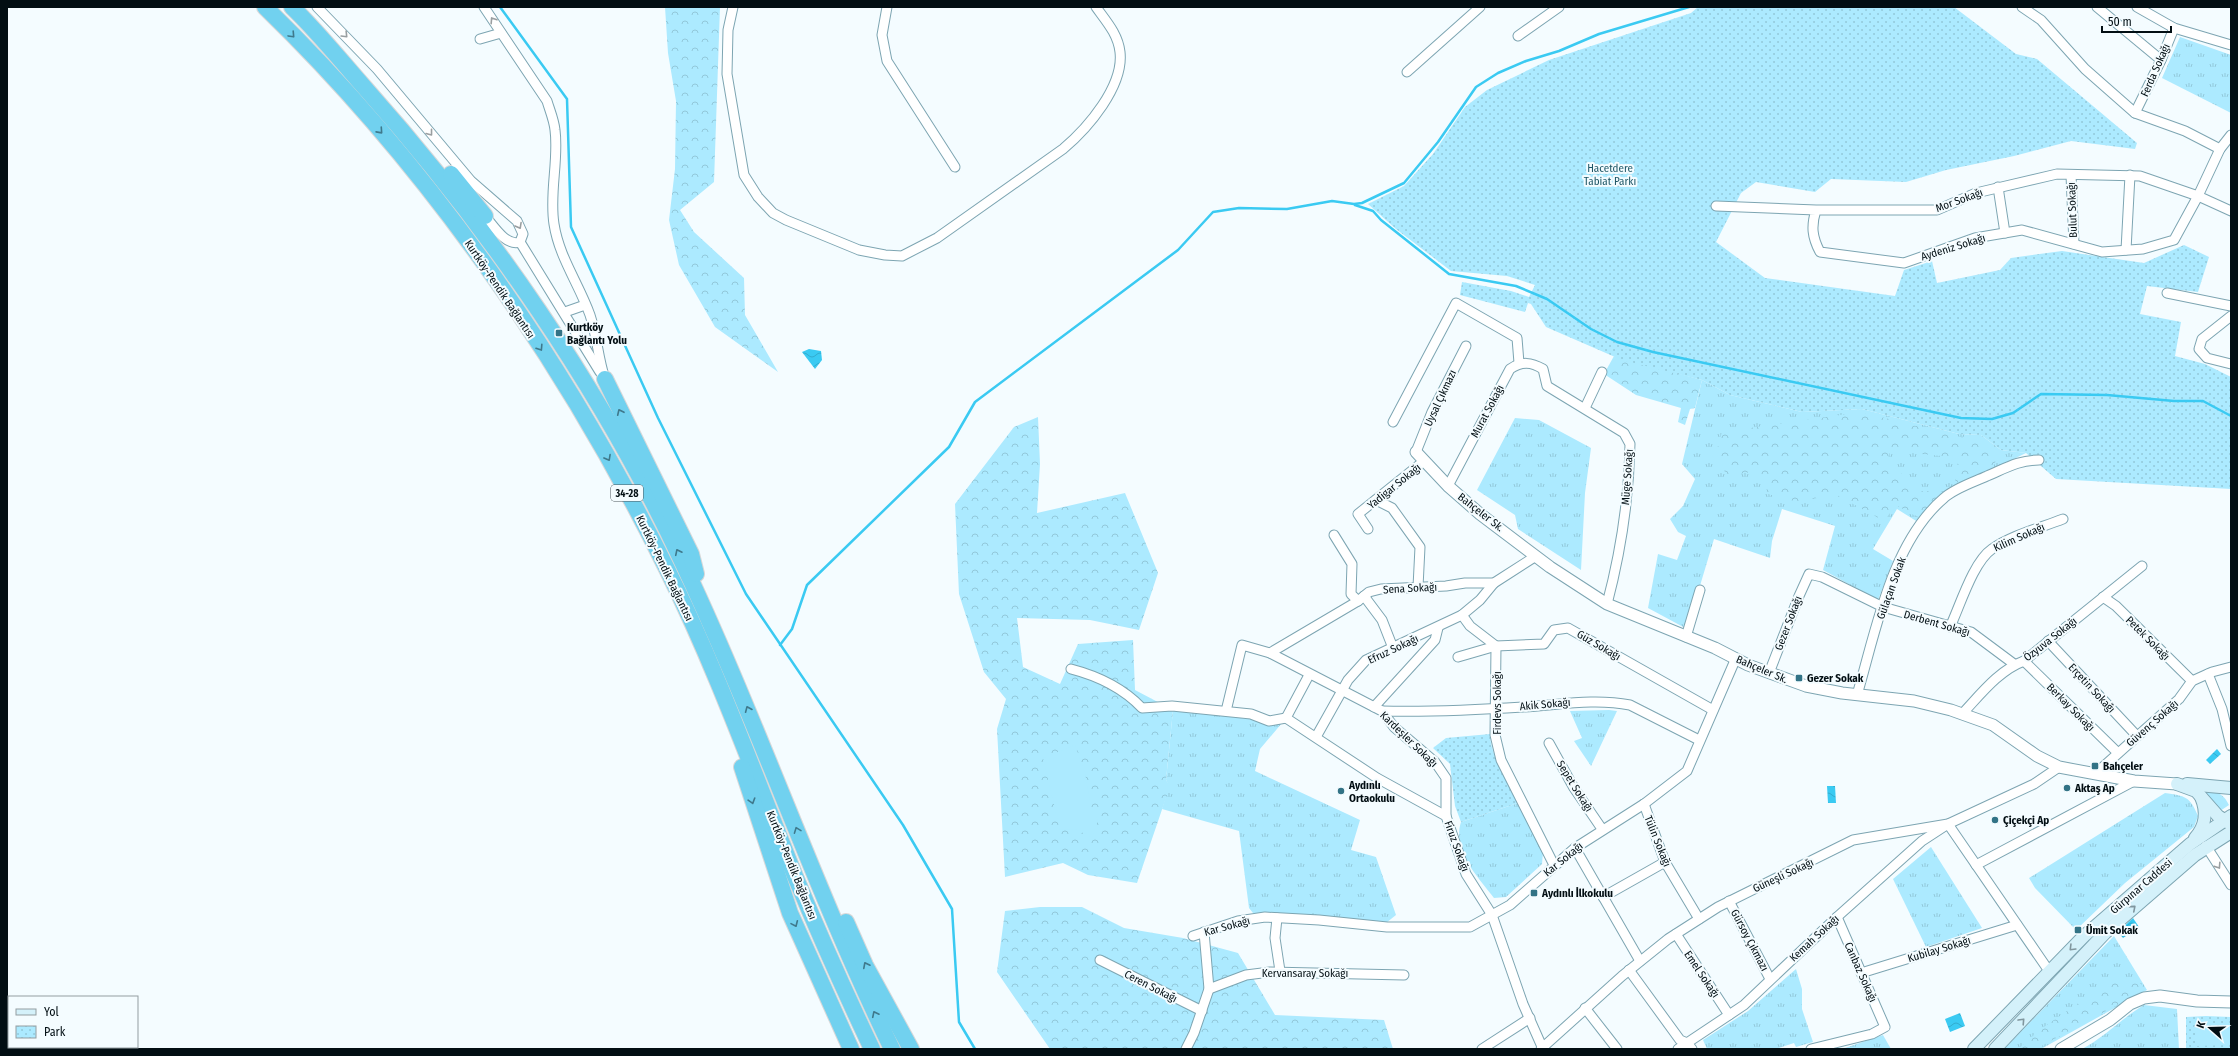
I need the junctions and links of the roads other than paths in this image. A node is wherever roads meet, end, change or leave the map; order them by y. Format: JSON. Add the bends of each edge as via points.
{"nodes":[{"id":1,"x":265,"y":7,"type":"edge"},
{"id":2,"x":292,"y":7,"type":"edge"},
{"id":3,"x":304,"y":7,"type":"edge"},
{"id":4,"x":318,"y":7,"type":"edge"},
{"id":5,"x":484,"y":7,"type":"edge"},
{"id":6,"x":733,"y":7,"type":"edge"},
{"id":7,"x":887,"y":7,"type":"edge"},
{"id":8,"x":1096,"y":7,"type":"edge"},
{"id":9,"x":1480,"y":7,"type":"edge"},
{"id":10,"x":1559,"y":7,"type":"edge"},
{"id":11,"x":2022,"y":7,"type":"edge"},
{"id":12,"x":2098,"y":7,"type":"edge"},
{"id":13,"x":2137,"y":7,"type":"edge"},
{"id":14,"x":2174,"y":28,"type":"junction"},
{"id":15,"x":501,"y":33,"type":"junction"},
{"id":16,"x":1518,"y":36,"type":"dead end"},
{"id":17,"x":480,"y":39,"type":"dead end"},
{"id":18,"x":2231,"y":45,"type":"edge"},
{"id":19,"x":2161,"y":60,"type":"junction"},
{"id":20,"x":1407,"y":72,"type":"dead end"},
{"id":21,"x":2135,"y":113,"type":"junction"},
{"id":22,"x":2231,"y":135,"type":"edge"},
{"id":23,"x":2220,"y":149,"type":"junction"},
{"id":24,"x":955,"y":167,"type":"dead end"},
{"id":25,"x":2071,"y":175,"type":"junction"},
{"id":26,"x":2130,"y":175,"type":"junction"},
{"id":27,"x":1998,"y":188,"type":"junction"},
{"id":28,"x":2198,"y":196,"type":"junction"},
{"id":29,"x":1716,"y":206,"type":"dead end"},
{"id":30,"x":1816,"y":210,"type":"junction"},
{"id":31,"x":2231,"y":211,"type":"edge"},
{"id":32,"x":485,"y":216,"type":"joint"},
{"id":33,"x":2005,"y":233,"type":"junction"},
{"id":34,"x":520,"y":242,"type":"junction"},
{"id":35,"x":2074,"y":244,"type":"junction"},
{"id":36,"x":2126,"y":250,"type":"junction"},
{"id":37,"x":2167,"y":293,"type":"dead end"},
{"id":38,"x":585,"y":305,"type":"junction"},
{"id":39,"x":2231,"y":306,"type":"edge"},
{"id":40,"x":565,"y":312,"type":"junction"},
{"id":41,"x":2231,"y":316,"type":"edge"},
{"id":42,"x":1466,"y":346,"type":"dead end"},
{"id":43,"x":1519,"y":363,"type":"junction"},
{"id":44,"x":2231,"y":364,"type":"edge"},
{"id":45,"x":1602,"y":372,"type":"dead end"},
{"id":46,"x":605,"y":380,"type":"junction"},
{"id":47,"x":1585,"y":408,"type":"junction"},
{"id":48,"x":1393,"y":422,"type":"dead end"},
{"id":49,"x":1416,"y":452,"type":"joint"},
{"id":50,"x":2039,"y":460,"type":"dead end"},
{"id":51,"x":1424,"y":461,"type":"junction"},
{"id":52,"x":1448,"y":486,"type":"junction"},
{"id":53,"x":1376,"y":500,"type":"junction"},
{"id":54,"x":2063,"y":519,"type":"dead end"},
{"id":55,"x":1368,"y":529,"type":"dead end"},
{"id":56,"x":1334,"y":535,"type":"dead end"},
{"id":57,"x":1536,"y":556,"type":"junction"},
{"id":58,"x":2142,"y":566,"type":"dead end"},
{"id":59,"x":1809,"y":574,"type":"joint"},
{"id":60,"x":1494,"y":584,"type":"junction"},
{"id":61,"x":1418,"y":587,"type":"junction"},
{"id":62,"x":1700,"y":590,"type":"dead end"},
{"id":63,"x":2103,"y":597,"type":"junction"},
{"id":64,"x":1361,"y":598,"type":"junction"},
{"id":65,"x":701,"y":601,"type":"junction"},
{"id":66,"x":1608,"y":604,"type":"junction"},
{"id":67,"x":1882,"y":607,"type":"junction"},
{"id":68,"x":1462,"y":615,"type":"junction"},
{"id":69,"x":1950,"y":627,"type":"junction"},
{"id":70,"x":1438,"y":628,"type":"junction"},
{"id":71,"x":1686,"y":637,"type":"junction"},
{"id":72,"x":2048,"y":641,"type":"junction"},
{"id":73,"x":1496,"y":646,"type":"junction"},
{"id":74,"x":1393,"y":648,"type":"junction"},
{"id":75,"x":1270,"y":653,"type":"junction"},
{"id":76,"x":1458,"y":657,"type":"dead end"},
{"id":77,"x":1736,"y":658,"type":"junction"},
{"id":78,"x":2024,"y":661,"type":"junction"},
{"id":79,"x":2014,"y":664,"type":"junction"},
{"id":80,"x":2231,"y":667,"type":"edge"},
{"id":81,"x":1071,"y":669,"type":"dead end"},
{"id":82,"x":1769,"y":673,"type":"junction"},
{"id":83,"x":2208,"y":674,"type":"junction"},
{"id":84,"x":1309,"y":675,"type":"junction"},
{"id":85,"x":2192,"y":681,"type":"junction"},
{"id":86,"x":718,"y":683,"type":"junction"},
{"id":87,"x":1340,"y":691,"type":"junction"},
{"id":88,"x":1857,"y":695,"type":"junction"},
{"id":89,"x":1495,"y":708,"type":"junction"},
{"id":90,"x":1378,"y":709,"type":"junction"},
{"id":91,"x":1713,"y":710,"type":"junction"},
{"id":92,"x":1226,"y":711,"type":"junction"},
{"id":93,"x":1962,"y":714,"type":"junction"},
{"id":94,"x":1286,"y":718,"type":"junction"},
{"id":95,"x":2137,"y":736,"type":"junction"},
{"id":96,"x":1316,"y":737,"type":"junction"},
{"id":97,"x":1699,"y":740,"type":"junction"},
{"id":98,"x":1549,"y":743,"type":"dead end"},
{"id":99,"x":2231,"y":746,"type":"edge"},
{"id":100,"x":2118,"y":752,"type":"junction"},
{"id":101,"x":2059,"y":767,"type":"junction"},
{"id":102,"x":2095,"y":774,"type":"junction"},
{"id":103,"x":2134,"y":781,"type":"junction"},
{"id":104,"x":2178,"y":784,"type":"junction"},
{"id":105,"x":2210,"y":786,"type":"junction"},
{"id":106,"x":2231,"y":788,"type":"edge"},
{"id":107,"x":2200,"y":794,"type":"junction"},
{"id":108,"x":2231,"y":798,"type":"edge"},
{"id":109,"x":1644,"y":804,"type":"junction"},
{"id":110,"x":1446,"y":816,"type":"junction"},
{"id":111,"x":2229,"y":821,"type":"edge"},
{"id":112,"x":1948,"y":824,"type":"junction"},
{"id":113,"x":1602,"y":829,"type":"junction"},
{"id":114,"x":2231,"y":832,"type":"edge"},
{"id":115,"x":2190,"y":844,"type":"junction"},
{"id":116,"x":2206,"y":846,"type":"junction"},
{"id":117,"x":1575,"y":848,"type":"junction"},
{"id":118,"x":808,"y":857,"type":"junction"},
{"id":119,"x":1665,"y":862,"type":"junction"},
{"id":120,"x":1554,"y":865,"type":"junction"},
{"id":121,"x":1976,"y":865,"type":"junction"},
{"id":122,"x":2231,"y":885,"type":"edge"},
{"id":123,"x":1603,"y":897,"type":"junction"},
{"id":124,"x":1729,"y":901,"type":"junction"},
{"id":125,"x":1492,"y":915,"type":"junction"},
{"id":126,"x":1837,"y":917,"type":"junction"},
{"id":127,"x":1277,"y":918,"type":"junction"},
{"id":128,"x":1699,"y":919,"type":"junction"},
{"id":129,"x":2017,"y":925,"type":"junction"},
{"id":130,"x":1204,"y":932,"type":"junction"},
{"id":131,"x":1676,"y":934,"type":"junction"},
{"id":132,"x":1193,"y":936,"type":"dead end"},
{"id":133,"x":1100,"y":960,"type":"dead end"},
{"id":134,"x":1640,"y":961,"type":"junction"},
{"id":135,"x":1629,"y":970,"type":"junction"},
{"id":136,"x":1280,"y":971,"type":"junction"},
{"id":137,"x":2049,"y":971,"type":"junction"},
{"id":138,"x":1861,"y":973,"type":"junction"},
{"id":139,"x":1404,"y":975,"type":"dead end"},
{"id":140,"x":1770,"y":979,"type":"junction"},
{"id":141,"x":1210,"y":989,"type":"junction"},
{"id":142,"x":2231,"y":1002,"type":"edge"},
{"id":143,"x":1584,"y":1008,"type":"junction"},
{"id":144,"x":1202,"y":1011,"type":"junction"},
{"id":145,"x":1729,"y":1014,"type":"junction"},
{"id":146,"x":1530,"y":1018,"type":"junction"},
{"id":147,"x":1689,"y":1046,"type":"edge"},
{"id":148,"x":851,"y":1049,"type":"edge"},
{"id":149,"x":872,"y":1049,"type":"edge"},
{"id":150,"x":892,"y":1049,"type":"edge"},
{"id":151,"x":911,"y":1049,"type":"edge"},
{"id":152,"x":1186,"y":1049,"type":"edge"},
{"id":153,"x":1482,"y":1049,"type":"edge"},
{"id":154,"x":1542,"y":1049,"type":"edge"},
{"id":155,"x":1617,"y":1049,"type":"edge"},
{"id":156,"x":1678,"y":1049,"type":"edge"},
{"id":157,"x":1811,"y":1049,"type":"edge"},
{"id":158,"x":1974,"y":1049,"type":"edge"},
{"id":159,"x":1995,"y":1049,"type":"edge"},
{"id":160,"x":2060,"y":1049,"type":"edge"}],
"edges":[{"from":1,"to":86,"type":"highway","name":"Kurtköy-Pendik Bağlantısı","number":"34-28","one_way":true,"via":[[338,83],[402,156],[460,230],[516,310],[588,421],[630,498],[669,572]]},
{"from":65,"to":2,"type":"highway","name":"Kurtköy-Pendik Bağlantısı","number":"34-28","one_way":true,"via":[[646,489],[598,404],[502,258],[409,138]]},
{"from":3,"to":32,"type":"highway","via":[[391,102]]},
{"from":4,"to":34,"type":"street","one_way":true,"via":[[377,69],[461,170],[517,221],[523,234]]},
{"from":15,"to":5,"type":"street","one_way":true},
{"from":6,"to":8,"type":"street","via":[[728,30],[727,74],[744,175],[758,197],[773,213],[826,237],[859,250],[902,256],[937,238],[1063,149],[1076,138],[1109,96],[1119,73],[1120,52],[1114,31]]},
{"from":7,"to":24,"type":"street","via":[[882,35],[887,61]]},
{"from":9,"to":20,"type":"street"},
{"from":10,"to":16,"type":"street"},
{"from":11,"to":21,"type":"street","via":[[2041,20],[2084,69]]},
{"from":12,"to":19,"type":"street"},
{"from":13,"to":14,"type":"street"},
{"from":14,"to":18,"type":"street"},
{"from":14,"to":19,"type":"street","name":"Ferda Sokağı"},
{"from":15,"to":17,"type":"street"},
{"from":15,"to":38,"type":"street","via":[[547,101],[552,115],[555,131],[552,192],[554,225]]},
{"from":19,"to":21,"type":"street","name":"Ferda Sokağı"},
{"from":21,"to":23,"type":"street","via":[[2184,131]]},
{"from":22,"to":23,"type":"street","name":"Aydeniz Sokağı"},
{"from":23,"to":28,"type":"street","name":"Aydeniz Sokağı"},
{"from":25,"to":26,"type":"street","name":"Mor Sokağı"},
{"from":25,"to":27,"type":"street","name":"Mor Sokağı","via":[[2057,174]]},
{"from":25,"to":35,"type":"street","name":"Bulut Sokağı"},
{"from":26,"to":28,"type":"street","name":"Mor Sokağı"},
{"from":26,"to":36,"type":"street"},
{"from":27,"to":30,"type":"street","name":"Mor Sokağı","via":[[1976,192],[1937,210]]},
{"from":27,"to":33,"type":"street"},
{"from":28,"to":31,"type":"street","name":"Mor Sokağı"},
{"from":28,"to":36,"type":"street","name":"Aydeniz Sokağı","via":[[2174,240],[2142,249]]},
{"from":29,"to":30,"type":"street","name":"Mor Sokağı"},
{"from":30,"to":33,"type":"street","name":"Aydeniz Sokağı","via":[[1812,226],[1814,240],[1820,252],[1877,260],[1904,263],[1975,238]]},
{"from":32,"to":34,"type":"street","via":[[507,240],[512,243]]},
{"from":33,"to":35,"type":"street","name":"Aydeniz Sokağı","via":[[2022,230]]},
{"from":34,"to":40,"type":"street"},
{"from":35,"to":36,"type":"street","name":"Aydeniz Sokağı","via":[[2102,252]]},
{"from":37,"to":39,"type":"street"},
{"from":38,"to":40,"type":"street"},
{"from":38,"to":46,"type":"street","via":[[596,337],[599,362]]},
{"from":40,"to":46,"type":"street"},
{"from":41,"to":44,"type":"street","via":[[2202,339],[2199,349],[2207,358]]},
{"from":42,"to":49,"type":"street","name":"Uysal Çıkmazı","via":[[1432,412]]},
{"from":43,"to":47,"type":"street","name":"Müge Sokağı","via":[[1534,363],[1543,369],[1547,386]]},
{"from":43,"to":48,"type":"street","via":[[1516,338],[1456,303]]},
{"from":43,"to":52,"type":"street","name":"Murat Sokağı","via":[[1510,369]]},
{"from":45,"to":47,"type":"street"},
{"from":65,"to":46,"type":"highway","one_way":true,"via":[[691,554]]},
{"from":47,"to":66,"type":"street","name":"Müge Sokağı","via":[[1624,433],[1630,444],[1623,534]]},
{"from":49,"to":51,"type":"street","name":"Bahçeler Sk."},
{"from":50,"to":67,"type":"street","name":"Gülaçan Sokak","via":[[2023,460],[1944,497],[1919,526],[1898,563]]},
{"from":51,"to":52,"type":"street","name":"Bahçeler Sk."},
{"from":51,"to":53,"type":"street","name":"Yadigar Sokağı"},
{"from":52,"to":57,"type":"street","name":"Bahçeler Sk."},
{"from":53,"to":55,"type":"street","name":"Yadigar Sokağı","via":[[1358,514]]},
{"from":53,"to":61,"type":"street","via":[[1392,508],[1420,547]]},
{"from":54,"to":69,"type":"street","name":"Kilim Sokağı","via":[[1991,549],[1977,566]]},
{"from":56,"to":64,"type":"street","via":[[1352,564],[1351,594]]},
{"from":57,"to":60,"type":"street"},
{"from":57,"to":66,"type":"street","name":"Bahçeler Sk."},
{"from":58,"to":63,"type":"street","name":"Özyuva Sokağı"},
{"from":59,"to":67,"type":"street","name":"Derbent Sokağı","via":[[1822,577]]},
{"from":59,"to":82,"type":"street","name":"Gezer Sokağı"},
{"from":60,"to":61,"type":"street","name":"Sena Sokağı","via":[[1464,583]]},
{"from":60,"to":68,"type":"street","name":"Efruz Sokağı"},
{"from":61,"to":64,"type":"street","name":"Sena Sokağı","via":[[1381,589],[1369,592]]},
{"from":62,"to":71,"type":"street"},
{"from":63,"to":72,"type":"street","name":"Özyuva Sokağı"},
{"from":63,"to":85,"type":"street","name":"Petek Sokağı","via":[[2116,606]]},
{"from":64,"to":74,"type":"street","via":[[1382,620]]},
{"from":64,"to":75,"type":"street","name":"Sena Sokağı"},
{"from":118,"to":65,"type":"highway","name":"Kurtköy-Pendik Bağlantısı","number":"34-28","one_way":true,"via":[[746,702]]},
{"from":66,"to":71,"type":"street","name":"Bahçeler Sk."},
{"from":67,"to":69,"type":"street","name":"Derbent Sokağı"},
{"from":67,"to":88,"type":"street","name":"Gülaçan Sokak"},
{"from":68,"to":70,"type":"street","name":"Efruz Sokağı"},
{"from":68,"to":73,"type":"street","via":[[1470,626]]},
{"from":69,"to":79,"type":"street","name":"Derbent Sokağı","via":[[1971,632]]},
{"from":70,"to":74,"type":"street","name":"Efruz Sokağı"},
{"from":70,"to":90,"type":"street","via":[[1435,640]]},
{"from":71,"to":77,"type":"street","name":"Bahçeler Sk."},
{"from":72,"to":78,"type":"street","name":"Özyuva Sokağı"},
{"from":72,"to":95,"type":"street","name":"Erçetin Sokağı"},
{"from":73,"to":76,"type":"street","name":"Güz Sokağı"},
{"from":73,"to":89,"type":"street","name":"Firdevs Sokağı"},
{"from":73,"to":91,"type":"street","name":"Güz Sokağı","via":[[1544,644],[1554,630],[1568,628]]},
{"from":74,"to":87,"type":"street","name":"Efruz Sokağı","via":[[1366,660]]},
{"from":75,"to":84,"type":"street","name":"Kardeşler Sokağı"},
{"from":75,"to":92,"type":"street","name":"Kardeşler Sokağı","via":[[1242,645]]},
{"from":77,"to":82,"type":"street","name":"Bahçeler Sk."},
{"from":77,"to":91,"type":"street","name":"Kar Sokağı"},
{"from":78,"to":79,"type":"street","name":"Özyuva Sokağı"},
{"from":78,"to":100,"type":"street","name":"Berkay Sokağı"},
{"from":79,"to":93,"type":"street","name":"Özyuva Sokağı"},
{"from":80,"to":83,"type":"street"},
{"from":81,"to":92,"type":"street","via":[[1095,675],[1133,698],[1142,708],[1172,706]]},
{"from":82,"to":88,"type":"street","name":"Bahçeler Sk.","via":[[1806,686]]},
{"from":83,"to":85,"type":"street"},
{"from":83,"to":99,"type":"street","via":[[2222,709]]},
{"from":84,"to":87,"type":"street","name":"Kardeşler Sokağı"},
{"from":84,"to":94,"type":"street"},
{"from":85,"to":95,"type":"street","name":"Güvenç Sokağı","via":[[2179,700]]},
{"from":86,"to":148,"type":"highway","one_way":true,"via":[[752,800],[790,913]]},
{"from":86,"to":149,"type":"highway","name":"Kurtköy-Pendik Bağlantısı","number":"34-28","via":[[797,879]]},
{"from":87,"to":90,"type":"street","name":"Kardeşler Sokağı"},
{"from":87,"to":96,"type":"street","name":"Efruz Sokağı"},
{"from":88,"to":93,"type":"street","name":"Bahçeler Sk.","via":[[1914,701]]},
{"from":89,"to":90,"type":"street","name":"Akik Sokağı","via":[[1423,712]]},
{"from":89,"to":97,"type":"street","name":"Akik Sokağı","via":[[1580,701],[1618,703],[1630,705]]},
{"from":89,"to":120,"type":"street","name":"Firdevs Sokağı","via":[[1496,736],[1501,760]]},
{"from":90,"to":110,"type":"street","name":"Kardeşler Sokağı","via":[[1394,727],[1435,762],[1446,778]]},
{"from":91,"to":97,"type":"street","name":"Kar Sokağı"},
{"from":92,"to":94,"type":"street","via":[[1251,714],[1269,721]]},
{"from":93,"to":101,"type":"street","name":"Bahçeler Sk.","via":[[1993,725],[2037,756]]},
{"from":94,"to":96,"type":"street","name":"Firuz Sokağı"},
{"from":95,"to":100,"type":"street","name":"Güvenç Sokağı"},
{"from":96,"to":110,"type":"street","name":"Firuz Sokağı","via":[[1377,778]]},
{"from":97,"to":109,"type":"street","name":"Kar Sokağı","via":[[1687,771]]},
{"from":98,"to":113,"type":"street","name":"Sepet Sokağı","via":[[1574,788]]},
{"from":100,"to":102,"type":"street","name":"Güvenç Sokağı"},
{"from":101,"to":102,"type":"street","name":"Bahçeler Sk."},
{"from":101,"to":112,"type":"street","name":"Güneşli Sokağı","via":[[2034,784]]},
{"from":102,"to":103,"type":"street","name":"Bahçeler Sk."},
{"from":103,"to":104,"type":"street","name":"Bahçeler Sk."},
{"from":103,"to":121,"type":"street"},
{"from":104,"to":105,"type":"main road"},
{"from":104,"to":107,"type":"main road"},
{"from":105,"to":106,"type":"main road"},
{"from":105,"to":108,"type":"main road","via":[[2224,791]]},
{"from":107,"to":111,"type":"main road"},
{"from":107,"to":115,"type":"main road","via":[[2205,818]]},
{"from":109,"to":113,"type":"street","name":"Kar Sokağı"},
{"from":109,"to":119,"type":"street","name":"Tülin Sokağı"},
{"from":110,"to":125,"type":"street","name":"Firuz Sokağı","via":[[1466,874]]},
{"from":111,"to":115,"type":"main road","name":"Gürpınar Caddesi"},
{"from":111,"to":116,"type":"main road"},
{"from":112,"to":121,"type":"street"},
{"from":112,"to":124,"type":"street","name":"Güneşli Sokağı","via":[[1853,840]]},
{"from":112,"to":126,"type":"street","name":"Kemah Sokağı","via":[[1922,841]]},
{"from":113,"to":117,"type":"street","name":"Kar Sokağı"},
{"from":114,"to":116,"type":"main road","name":"Gürpınar Caddesi"},
{"from":115,"to":137,"type":"main road","name":"Gürpınar Caddesi","one_way":true,"via":[[2147,879]]},
{"from":116,"to":122,"type":"street","one_way":true},
{"from":159,"to":116,"type":"main road","name":"Gürpınar Caddesi","one_way":true,"via":[[2105,933]]},
{"from":117,"to":120,"type":"street","name":"Kar Sokağı"},
{"from":117,"to":123,"type":"street"},
{"from":150,"to":118,"type":"highway","name":"Kurtköy-Pendik Bağlantısı","number":"34-28","one_way":true,"via":[[856,974]]},
{"from":151,"to":118,"type":"highway","one_way":true,"via":[[865,965],[846,923]]},
{"from":119,"to":123,"type":"street"},
{"from":119,"to":128,"type":"street","name":"Tülin Sokağı"},
{"from":120,"to":125,"type":"street","name":"Kar Sokağı","via":[[1510,905]]},
{"from":121,"to":129,"type":"street"},
{"from":123,"to":134,"type":"street"},
{"from":124,"to":128,"type":"street","name":"Güneşli Sokağı"},
{"from":124,"to":140,"type":"street","name":"Gürsoy Çıkmazı"},
{"from":125,"to":127,"type":"street","name":"Kar Sokağı","via":[[1470,926],[1439,927],[1387,927]]},
{"from":125,"to":146,"type":"street","name":"Firuz Sokağı"},
{"from":126,"to":138,"type":"street","name":"Canbaz Sokağı"},
{"from":126,"to":140,"type":"street","name":"Kemah Sokağı"},
{"from":127,"to":130,"type":"street","name":"Kar Sokağı","via":[[1238,921]]},
{"from":127,"to":136,"type":"street","via":[[1275,938]]},
{"from":128,"to":131,"type":"street","name":"Güneşli Sokağı"},
{"from":129,"to":137,"type":"street"},
{"from":129,"to":138,"type":"street","name":"Kubilay Sokağı"},
{"from":130,"to":132,"type":"street","name":"Kar Sokağı"},
{"from":130,"to":141,"type":"street"},
{"from":131,"to":134,"type":"street","name":"Güneşli Sokağı"},
{"from":131,"to":145,"type":"street","name":"Emel Sokağı"},
{"from":133,"to":144,"type":"street","name":"Ceren Sokağı"},
{"from":134,"to":135,"type":"street","name":"Güneşli Sokağı"},
{"from":135,"to":143,"type":"street","name":"Güneşli Sokağı"},
{"from":135,"to":147,"type":"street","via":[[1680,1040]]},
{"from":136,"to":139,"type":"street","name":"Kervansaray Sokağı"},
{"from":136,"to":141,"type":"street","name":"Kervansaray Sokağı","via":[[1246,975]]},
{"from":137,"to":158,"type":"main road","name":"Gürpınar Caddesi"},
{"from":138,"to":157,"type":"street","name":"Canbaz Sokağı","via":[[1885,1027],[1872,1034]]},
{"from":140,"to":145,"type":"street","name":"Kemah Sokağı","via":[[1744,1005]]},
{"from":141,"to":144,"type":"street"},
{"from":142,"to":160,"type":"street","via":[[2160,996],[2144,998],[2130,1004],[2110,1020]]},
{"from":143,"to":154,"type":"street","name":"Güneşli Sokağı"},
{"from":143,"to":155,"type":"street"},
{"from":144,"to":152,"type":"street"},
{"from":145,"to":147,"type":"street","name":"Kemah Sokağı"},
{"from":146,"to":153,"type":"street"},
{"from":146,"to":154,"type":"street","name":"Firuz Sokağı"},
{"from":147,"to":156,"type":"street","name":"Kemah Sokağı"}]}
